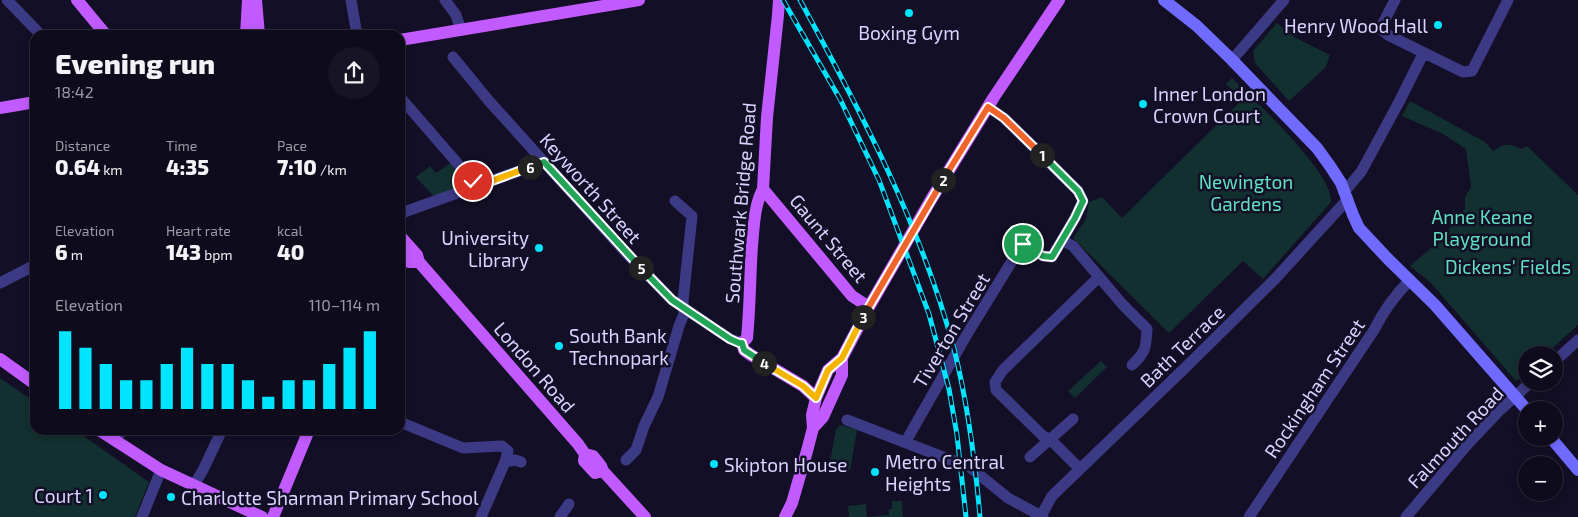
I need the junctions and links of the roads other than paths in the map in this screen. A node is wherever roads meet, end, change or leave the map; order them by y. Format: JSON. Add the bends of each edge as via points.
{"nodes":[{"id":1,"x":7,"y":0,"type":"edge"},
{"id":2,"x":77,"y":0,"type":"edge"},
{"id":3,"x":248,"y":0,"type":"edge"},
{"id":4,"x":256,"y":0,"type":"edge"},
{"id":5,"x":351,"y":0,"type":"edge"},
{"id":6,"x":445,"y":0,"type":"edge"},
{"id":7,"x":639,"y":0,"type":"edge"},
{"id":8,"x":779,"y":0,"type":"edge"},
{"id":9,"x":1058,"y":0,"type":"edge"},
{"id":10,"x":1164,"y":0,"type":"edge"},
{"id":11,"x":1284,"y":0,"type":"edge"},
{"id":12,"x":1395,"y":0,"type":"edge"},
{"id":13,"x":1508,"y":0,"type":"edge"},
{"id":14,"x":589,"y":4,"type":"edge"},
{"id":15,"x":36,"y":30,"type":"edge"},
{"id":16,"x":102,"y":30,"type":"edge"},
{"id":17,"x":246,"y":30,"type":"edge"},
{"id":18,"x":259,"y":30,"type":"edge"},
{"id":19,"x":355,"y":30,"type":"edge"},
{"id":20,"x":461,"y":30,"type":"junction"},
{"id":21,"x":405,"y":39,"type":"edge"},
{"id":22,"x":1423,"y":54,"type":"junction"},
{"id":23,"x":453,"y":57,"type":"dead end"},
{"id":24,"x":1232,"y":60,"type":"junction"},
{"id":25,"x":30,"y":103,"type":"edge"},
{"id":26,"x":405,"y":103,"type":"edge"},
{"id":27,"x":988,"y":107,"type":"junction"},
{"id":28,"x":0,"y":108,"type":"edge"},
{"id":29,"x":544,"y":162,"type":"junction"},
{"id":30,"x":478,"y":186,"type":"junction"},
{"id":31,"x":763,"y":189,"type":"junction"},
{"id":32,"x":1346,"y":195,"type":"junction"},
{"id":33,"x":675,"y":201,"type":"dead end"},
{"id":34,"x":405,"y":212,"type":"edge"},
{"id":35,"x":1062,"y":240,"type":"junction"},
{"id":36,"x":405,"y":242,"type":"edge"},
{"id":37,"x":405,"y":258,"type":"edge"},
{"id":38,"x":419,"y":262,"type":"junction"},
{"id":39,"x":30,"y":268,"type":"edge"},
{"id":40,"x":1099,"y":277,"type":"junction"},
{"id":41,"x":1410,"y":280,"type":"junction"},
{"id":42,"x":0,"y":283,"type":"edge"},
{"id":43,"x":869,"y":307,"type":"junction"},
{"id":44,"x":684,"y":308,"type":"junction"},
{"id":45,"x":1578,"y":340,"type":"edge"},
{"id":46,"x":742,"y":343,"type":"junction"},
{"id":47,"x":1563,"y":354,"type":"edge"},
{"id":48,"x":842,"y":358,"type":"junction"},
{"id":49,"x":0,"y":359,"type":"edge"},
{"id":50,"x":1132,"y":365,"type":"dead end"},
{"id":51,"x":30,"y":380,"type":"edge"},
{"id":52,"x":1521,"y":391,"type":"edge"},
{"id":53,"x":1516,"y":396,"type":"junction"},
{"id":54,"x":816,"y":398,"type":"junction"},
{"id":55,"x":1520,"y":401,"type":"edge"},
{"id":56,"x":1073,"y":419,"type":"dead end"},
{"id":57,"x":848,"y":420,"type":"dead end"},
{"id":58,"x":405,"y":424,"type":"edge"},
{"id":59,"x":813,"y":428,"type":"junction"},
{"id":60,"x":220,"y":435,"type":"edge"},
{"id":61,"x":307,"y":435,"type":"edge"},
{"id":62,"x":119,"y":436,"type":"edge"},
{"id":63,"x":1050,"y":439,"type":"junction"},
{"id":64,"x":906,"y":441,"type":"junction"},
{"id":65,"x":1558,"y":446,"type":"edge"},
{"id":66,"x":1030,"y":457,"type":"dead end"},
{"id":67,"x":626,"y":460,"type":"dead end"},
{"id":68,"x":505,"y":462,"type":"junction"},
{"id":69,"x":522,"y":462,"type":"dead end"},
{"id":70,"x":1080,"y":469,"type":"junction"},
{"id":71,"x":161,"y":470,"type":"junction"},
{"id":72,"x":1578,"y":470,"type":"edge"},
{"id":73,"x":194,"y":485,"type":"junction"},
{"id":74,"x":568,"y":504,"type":"dead end"},
{"id":75,"x":247,"y":514,"type":"edge"},
{"id":76,"x":1042,"y":516,"type":"edge"},
{"id":77,"x":142,"y":517,"type":"edge"},
{"id":78,"x":262,"y":517,"type":"edge"},
{"id":79,"x":272,"y":517,"type":"edge"},
{"id":80,"x":481,"y":517,"type":"edge"},
{"id":81,"x":560,"y":517,"type":"edge"},
{"id":82,"x":646,"y":517,"type":"edge"},
{"id":83,"x":785,"y":517,"type":"edge"},
{"id":84,"x":1249,"y":517,"type":"edge"},
{"id":85,"x":1406,"y":517,"type":"edge"}],
"edges":[{"from":1,"to":15,"type":"street"},
{"from":2,"to":16,"type":"main road"},
{"from":3,"to":17,"type":"main road"},
{"from":4,"to":18,"type":"main road"},
{"from":5,"to":19,"type":"street"},
{"from":6,"to":20,"type":"street","via":[[456,15]]},
{"from":7,"to":14,"type":"main road"},
{"from":8,"to":31,"type":"main road","name":"Southwark Bridge Road"},
{"from":9,"to":27,"type":"main road"},
{"from":10,"to":24,"type":"main road"},
{"from":11,"to":24,"type":"street"},
{"from":12,"to":22,"type":"street","via":[[1382,25],[1383,31]]},
{"from":13,"to":22,"type":"street","via":[[1472,71],[1463,72]]},
{"from":14,"to":20,"type":"main road"},
{"from":20,"to":21,"type":"main road"},
{"from":22,"to":32,"type":"street","name":"Bath Terrace"},
{"from":23,"to":29,"type":"street","name":"Keyworth Street"},
{"from":24,"to":32,"type":"main road","via":[[1317,148]]},
{"from":25,"to":28,"type":"main road"},
{"from":26,"to":30,"type":"street"},
{"from":27,"to":35,"type":"street","name":"Tiverton Street","via":[[1004,118],[1078,191],[1083,201]]},
{"from":27,"to":43,"type":"main road"},
{"from":29,"to":30,"type":"street"},
{"from":29,"to":44,"type":"street","name":"Keyworth Street","via":[[641,268]]},
{"from":30,"to":34,"type":"street"},
{"from":31,"to":43,"type":"main road","name":"Gaunt Street","via":[[852,296]]},
{"from":31,"to":46,"type":"main road","name":"Southwark Bridge Road","via":[[754,222],[747,338]]},
{"from":32,"to":41,"type":"main road","via":[[1359,228]]},
{"from":32,"to":70,"type":"street","name":"Bath Terrace","via":[[1275,279]]},
{"from":33,"to":44,"type":"street","via":[[692,216]]},
{"from":35,"to":40,"type":"street","via":[[1074,246]]},
{"from":35,"to":64,"type":"street","name":"Tiverton Street","via":[[1052,257],[1043,256],[1023,244]]},
{"from":36,"to":38,"type":"main road","name":"London Road"},
{"from":37,"to":38,"type":"main road","via":[[409,262]]},
{"from":38,"to":82,"type":"main road","name":"London Road","via":[[585,454],[593,456]]},
{"from":39,"to":42,"type":"street"},
{"from":40,"to":50,"type":"street","via":[[1147,329],[1143,354]]},
{"from":40,"to":63,"type":"street","via":[[1003,370],[996,382],[996,390]]},
{"from":41,"to":53,"type":"main road"},
{"from":41,"to":84,"type":"street","name":"Rockingham Street","via":[[1382,315]]},
{"from":43,"to":48,"type":"main road"},
{"from":44,"to":46,"type":"street","name":"Keyworth Street","via":[[730,339]]},
{"from":44,"to":67,"type":"street","via":[[658,397],[636,450]]},
{"from":45,"to":47,"type":"street"},
{"from":46,"to":54,"type":"main road","via":[[744,350],[803,386]]},
{"from":48,"to":54,"type":"main road","via":[[828,370]]},
{"from":48,"to":59,"type":"main road","via":[[842,375],[822,417]]},
{"from":49,"to":51,"type":"main road"},
{"from":52,"to":53,"type":"street","name":"Falmouth Road"},
{"from":53,"to":55,"type":"main road"},
{"from":53,"to":85,"type":"street","name":"Falmouth Road","via":[[1468,445]]},
{"from":54,"to":59,"type":"main road"},
{"from":56,"to":63,"type":"street"},
{"from":57,"to":64,"type":"street"},
{"from":58,"to":68,"type":"street","via":[[463,448],[502,446],[508,451]]},
{"from":59,"to":83,"type":"main road"},
{"from":60,"to":73,"type":"street"},
{"from":61,"to":79,"type":"main road"},
{"from":62,"to":71,"type":"main road"},
{"from":63,"to":66,"type":"street"},
{"from":63,"to":70,"type":"street"},
{"from":64,"to":76,"type":"street","via":[[966,464],[1008,498]]},
{"from":65,"to":72,"type":"main road"},
{"from":68,"to":69,"type":"street"},
{"from":68,"to":80,"type":"street"},
{"from":70,"to":76,"type":"street","name":"Bath Terrace","via":[[1052,496]]},
{"from":71,"to":73,"type":"main road"},
{"from":71,"to":77,"type":"street"},
{"from":73,"to":75,"type":"main road"},
{"from":74,"to":81,"type":"street"},
{"from":75,"to":78,"type":"main road"}]}
